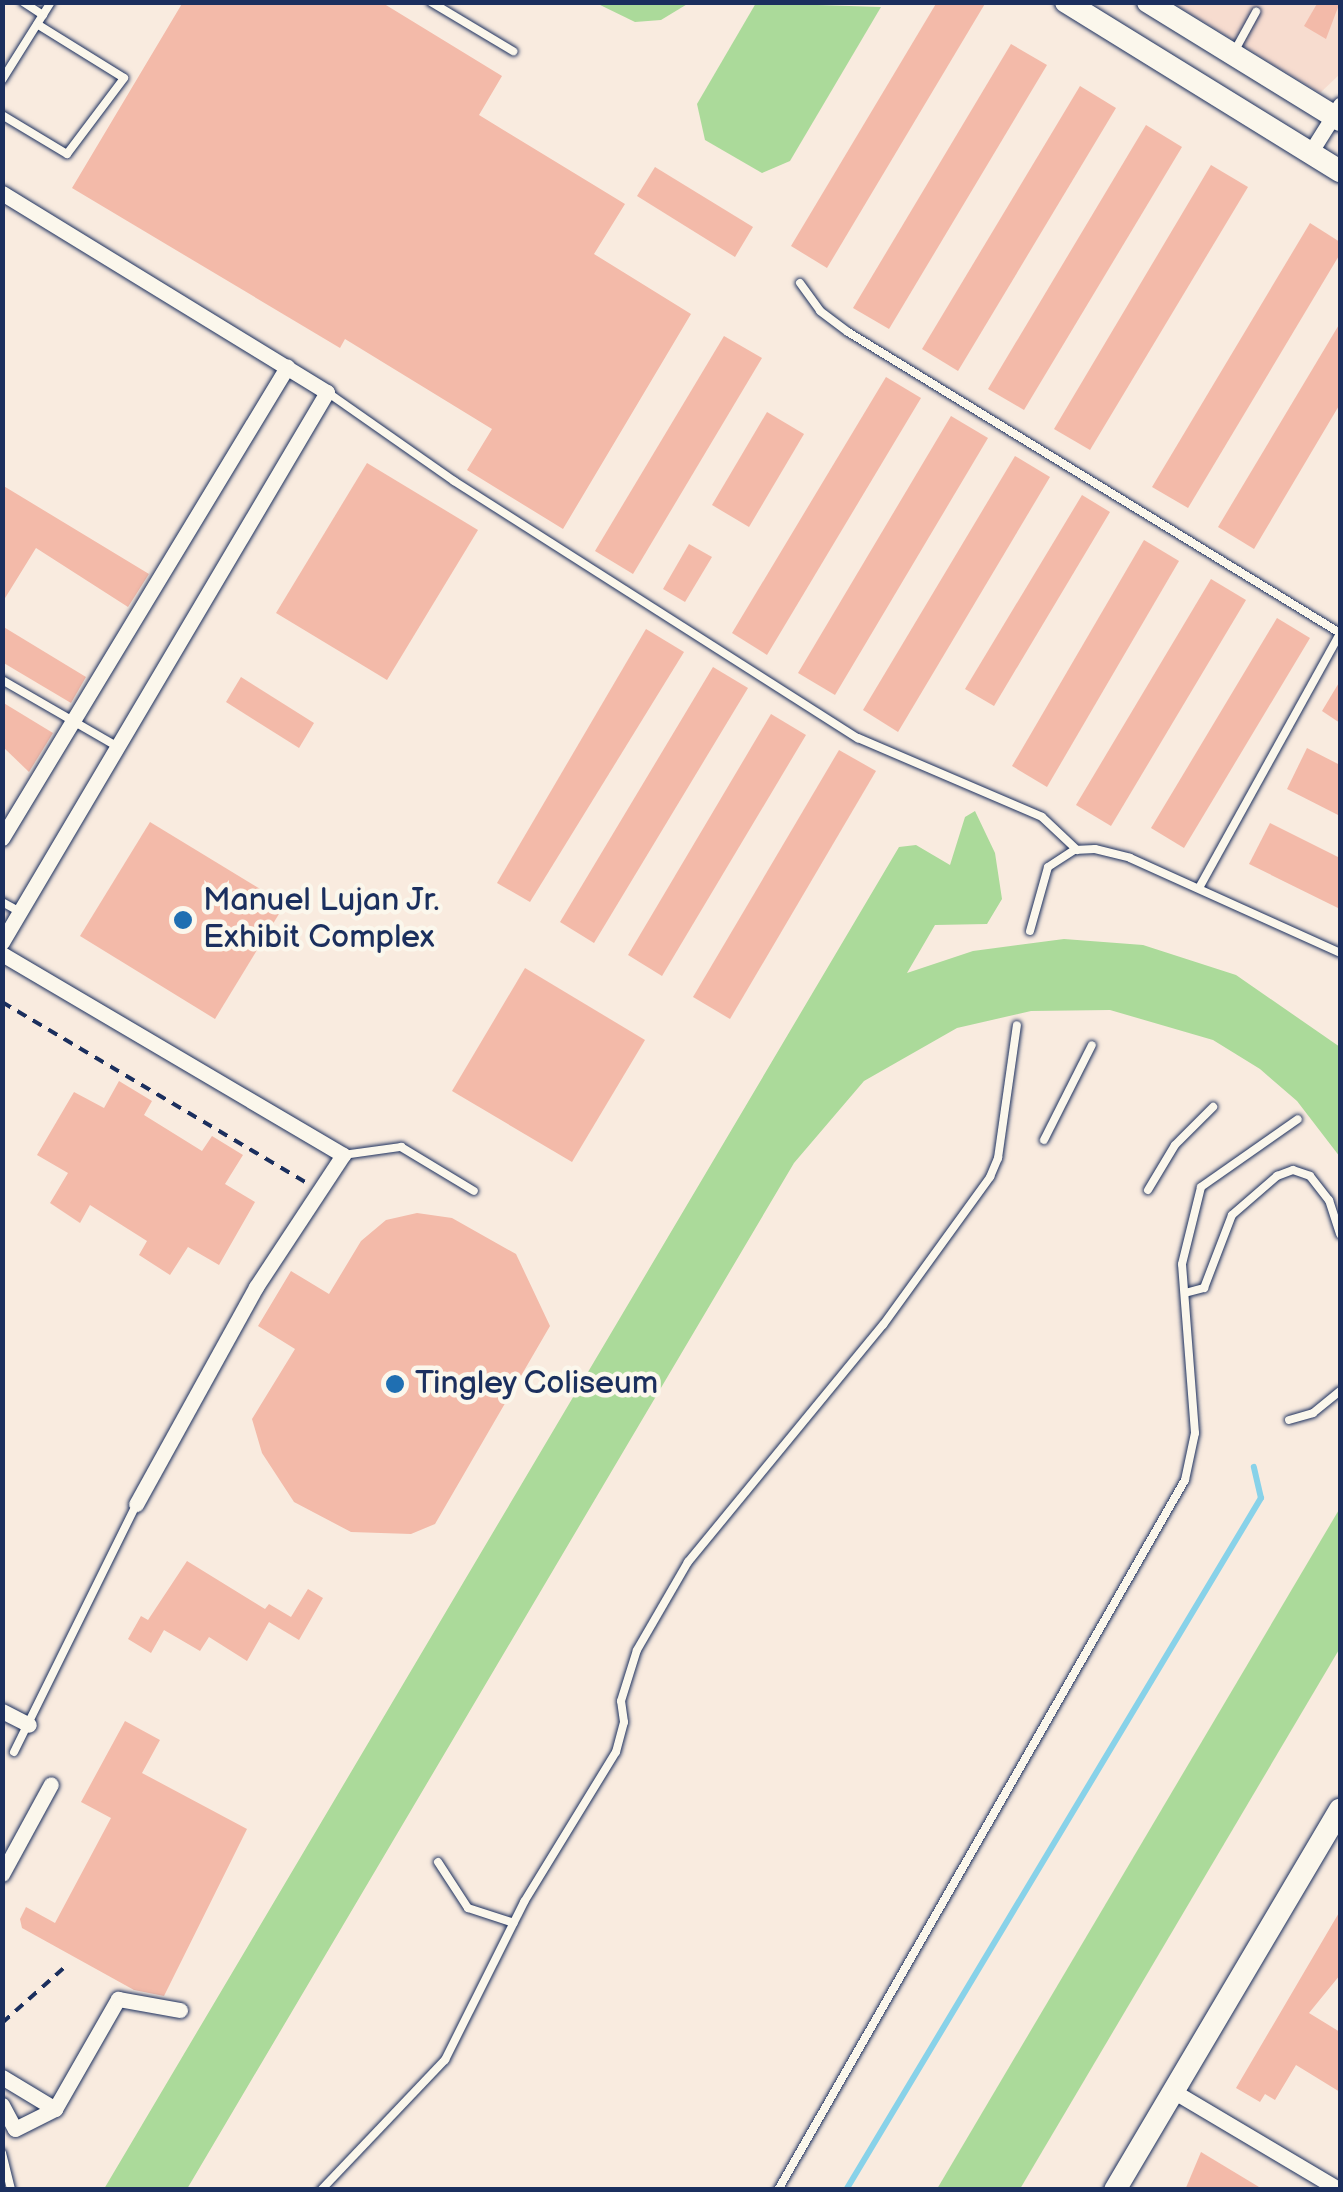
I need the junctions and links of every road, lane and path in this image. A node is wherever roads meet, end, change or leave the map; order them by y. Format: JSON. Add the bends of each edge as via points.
{"nodes":[{"id":1,"x":23,"y":2,"type":"edge"},
{"id":2,"x":51,"y":2,"type":"edge"},
{"id":3,"x":431,"y":2,"type":"edge"},
{"id":4,"x":1074,"y":5,"type":"edge"},
{"id":5,"x":1158,"y":5,"type":"edge"},
{"id":6,"x":1256,"y":12,"type":"dead end"},
{"id":7,"x":43,"y":14,"type":"junction"},
{"id":8,"x":37,"y":24,"type":"junction"},
{"id":9,"x":513,"y":52,"type":"dead end"},
{"id":10,"x":1232,"y":54,"type":"junction"},
{"id":11,"x":2,"y":80,"type":"edge"},
{"id":12,"x":1338,"y":114,"type":"edge"},
{"id":13,"x":2,"y":115,"type":"edge"},
{"id":14,"x":1310,"y":153,"type":"junction"},
{"id":15,"x":1340,"y":171,"type":"edge"},
{"id":16,"x":2,"y":193,"type":"edge"},
{"id":17,"x":800,"y":283,"type":"dead end"},
{"id":18,"x":287,"y":367,"type":"junction"},
{"id":19,"x":327,"y":392,"type":"junction"},
{"id":20,"x":1340,"y":634,"type":"edge"},
{"id":21,"x":2,"y":680,"type":"edge"},
{"id":22,"x":74,"y":720,"type":"junction"},
{"id":23,"x":118,"y":747,"type":"junction"},
{"id":24,"x":2,"y":838,"type":"edge"},
{"id":25,"x":1077,"y":850,"type":"junction"},
{"id":26,"x":1199,"y":888,"type":"junction"},
{"id":27,"x":2,"y":902,"type":"edge"},
{"id":28,"x":20,"y":912,"type":"junction"},
{"id":29,"x":1030,"y":930,"type":"dead end"},
{"id":30,"x":2,"y":942,"type":"edge"},
{"id":31,"x":1340,"y":952,"type":"edge"},
{"id":32,"x":2,"y":954,"type":"edge"},
{"id":33,"x":2,"y":1002,"type":"edge"},
{"id":34,"x":1017,"y":1025,"type":"dead end"},
{"id":35,"x":1092,"y":1045,"type":"dead end"},
{"id":36,"x":1214,"y":1108,"type":"dead end"},
{"id":37,"x":1298,"y":1119,"type":"dead end"},
{"id":38,"x":1044,"y":1140,"type":"dead end"},
{"id":39,"x":343,"y":1155,"type":"junction"},
{"id":40,"x":320,"y":1190,"type":"junction"},
{"id":41,"x":1148,"y":1190,"type":"dead end"},
{"id":42,"x":474,"y":1191,"type":"dead end"},
{"id":43,"x":1340,"y":1234,"type":"edge"},
{"id":44,"x":1185,"y":1293,"type":"junction"},
{"id":45,"x":1340,"y":1391,"type":"edge"},
{"id":46,"x":1289,"y":1420,"type":"dead end"},
{"id":47,"x":136,"y":1504,"type":"joint"},
{"id":48,"x":2,"y":1710,"type":"edge"},
{"id":49,"x":28,"y":1725,"type":"junction"},
{"id":50,"x":14,"y":1752,"type":"dead end"},
{"id":51,"x":51,"y":1784,"type":"dead end"},
{"id":52,"x":1340,"y":1809,"type":"edge"},
{"id":53,"x":438,"y":1862,"type":"dead end"},
{"id":54,"x":2,"y":1874,"type":"edge"},
{"id":55,"x":514,"y":1923,"type":"junction"},
{"id":56,"x":66,"y":1966,"type":"dead end"},
{"id":57,"x":180,"y":2010,"type":"dead end"},
{"id":58,"x":2,"y":2024,"type":"edge"},
{"id":59,"x":2,"y":2077,"type":"edge"},
{"id":60,"x":1173,"y":2091,"type":"junction"},
{"id":61,"x":2,"y":2105,"type":"edge"},
{"id":62,"x":55,"y":2109,"type":"junction"},
{"id":63,"x":2,"y":2153,"type":"edge"},
{"id":64,"x":10,"y":2190,"type":"edge"},
{"id":65,"x":320,"y":2190,"type":"edge"},
{"id":66,"x":778,"y":2190,"type":"edge"},
{"id":67,"x":1115,"y":2190,"type":"edge"},
{"id":68,"x":1340,"y":2190,"type":"edge"}],
"edges":[{"from":1,"to":7,"type":"lane"},
{"from":2,"to":7,"type":"lane"},
{"from":3,"to":9,"type":"lane"},
{"from":4,"to":14,"type":"main road"},
{"from":5,"to":10,"type":"main road"},
{"from":6,"to":10,"type":"lane"},
{"from":7,"to":8,"type":"lane"},
{"from":8,"to":11,"type":"lane"},
{"from":8,"to":13,"type":"lane","via":[[124,78],[67,154]]},
{"from":10,"to":12,"type":"main road"},
{"from":12,"to":14,"type":"street"},
{"from":14,"to":15,"type":"main road"},
{"from":16,"to":18,"type":"street"},
{"from":17,"to":20,"type":"lane","via":[[820,311],[848,332]]},
{"from":18,"to":19,"type":"street"},
{"from":18,"to":22,"type":"street"},
{"from":19,"to":23,"type":"street"},
{"from":19,"to":25,"type":"lane","via":[[454,482],[858,738],[1042,818]]},
{"from":20,"to":26,"type":"lane"},
{"from":21,"to":22,"type":"lane"},
{"from":22,"to":23,"type":"lane"},
{"from":22,"to":24,"type":"street"},
{"from":23,"to":28,"type":"street"},
{"from":25,"to":26,"type":"lane","via":[[1130,858]]},
{"from":25,"to":29,"type":"lane","via":[[1048,867]]},
{"from":26,"to":31,"type":"lane"},
{"from":27,"to":28,"type":"lane"},
{"from":28,"to":30,"type":"street"},
{"from":32,"to":39,"type":"street"},
{"from":33,"to":40,"type":"path"},
{"from":34,"to":55,"type":"lane","via":[[990,1176],[892,1313],[688,1562],[637,1650],[616,1752]]},
{"from":35,"to":38,"type":"lane"},
{"from":36,"to":41,"type":"lane","via":[[1175,1145]]},
{"from":37,"to":44,"type":"lane","via":[[1201,1187],[1182,1264]]},
{"from":39,"to":40,"type":"street"},
{"from":39,"to":42,"type":"lane","via":[[401,1147]]},
{"from":40,"to":47,"type":"street","via":[[256,1287]]},
{"from":43,"to":44,"type":"lane","via":[[1329,1200],[1310,1176],[1293,1170],[1276,1176],[1232,1215],[1204,1288]]},
{"from":44,"to":66,"type":"lane","via":[[1195,1433],[1185,1480]]},
{"from":45,"to":46,"type":"lane","via":[[1313,1413]]},
{"from":47,"to":49,"type":"lane"},
{"from":48,"to":49,"type":"street"},
{"from":49,"to":50,"type":"lane"},
{"from":51,"to":54,"type":"street"},
{"from":52,"to":60,"type":"main road"},
{"from":53,"to":55,"type":"lane","via":[[468,1908]]},
{"from":55,"to":65,"type":"lane","via":[[445,2060]]},
{"from":56,"to":58,"type":"path"},
{"from":57,"to":62,"type":"street","via":[[118,1999]]},
{"from":59,"to":62,"type":"street"},
{"from":60,"to":67,"type":"main road"},
{"from":60,"to":68,"type":"street"},
{"from":61,"to":62,"type":"street","via":[[15,2128]]},
{"from":63,"to":64,"type":"lane"}]}
